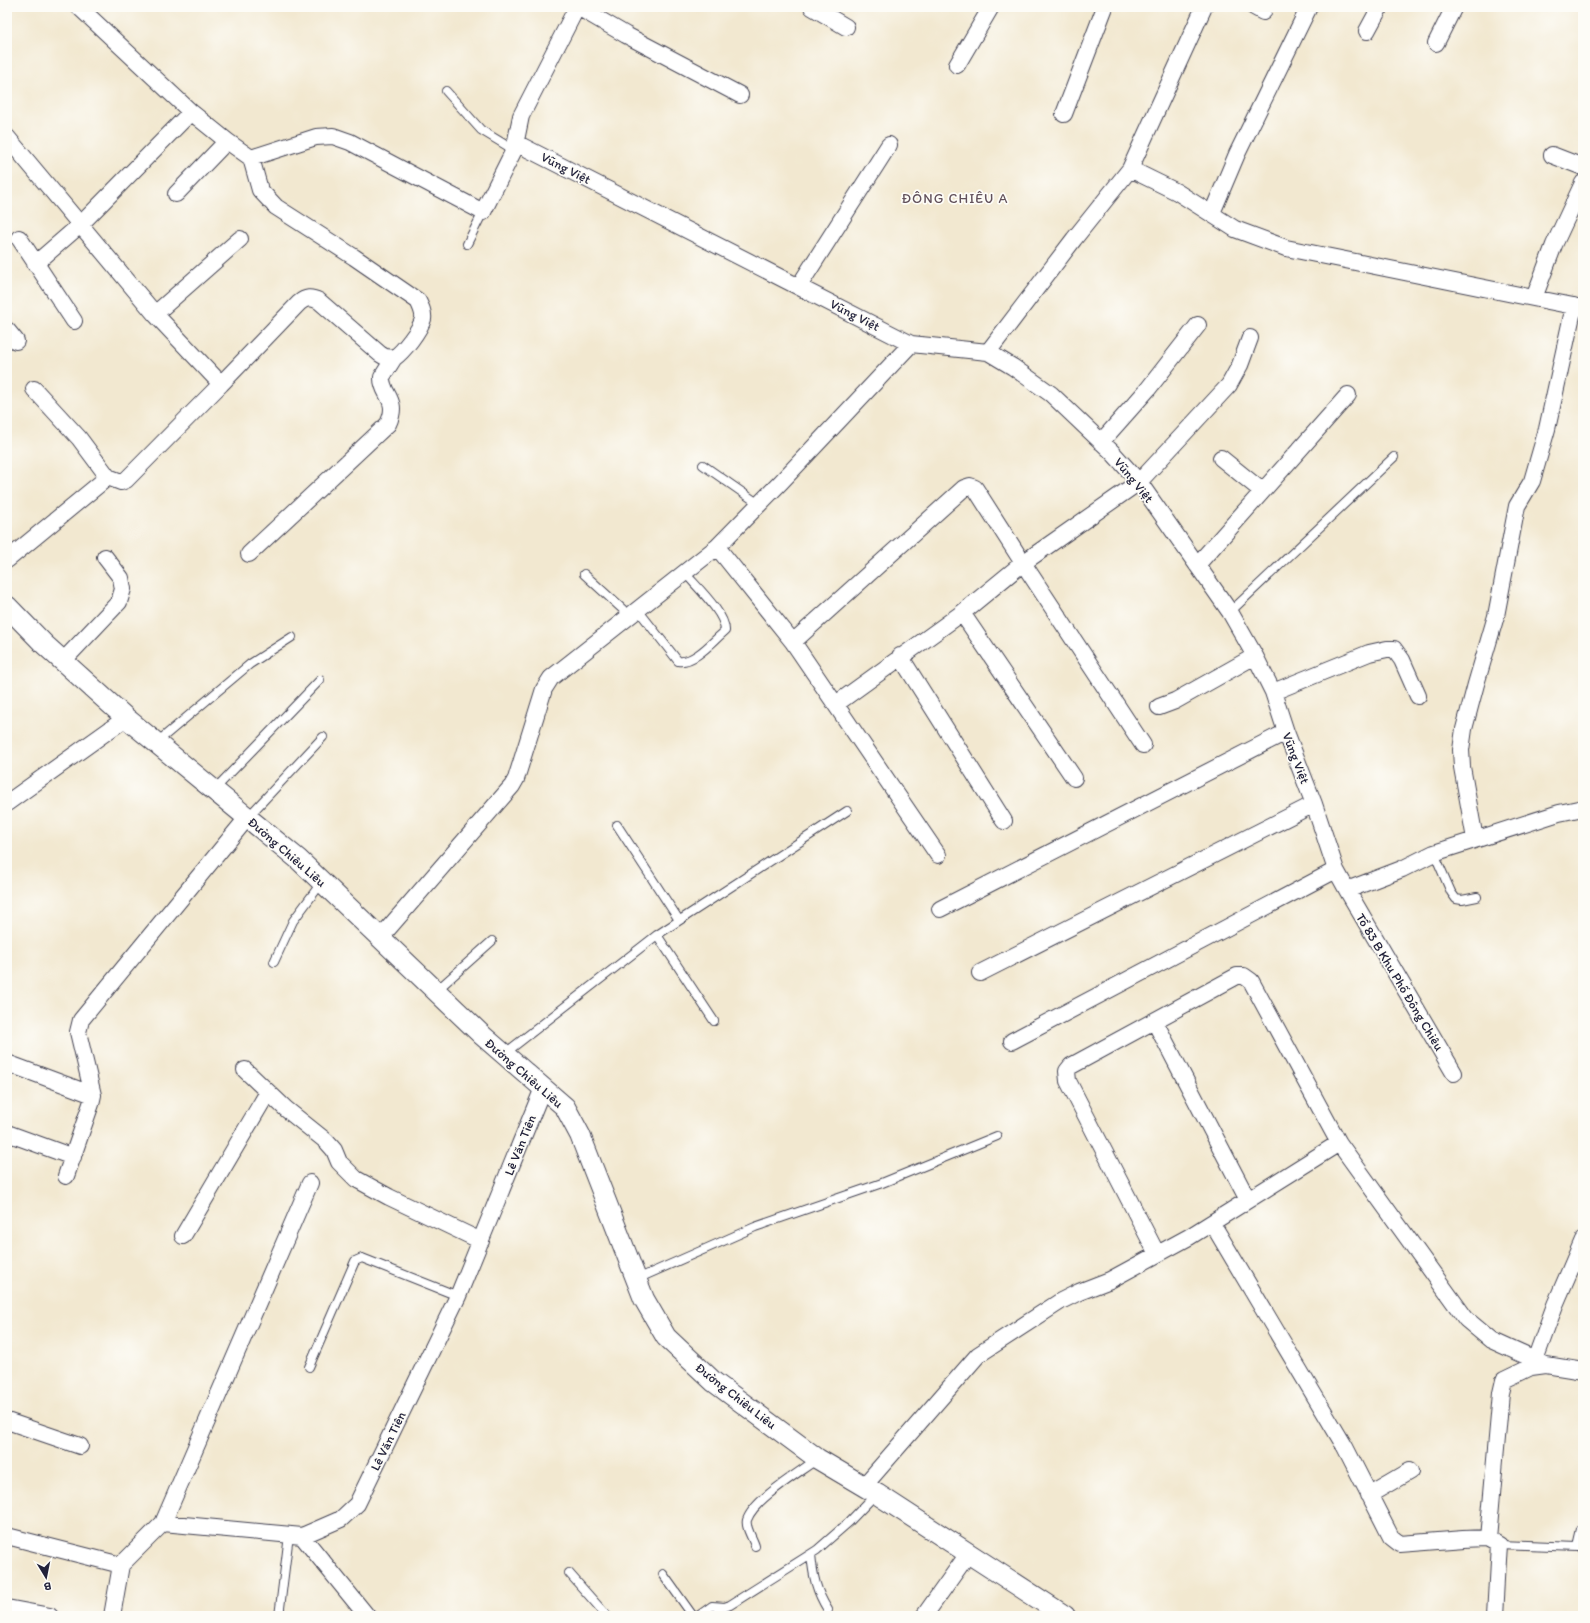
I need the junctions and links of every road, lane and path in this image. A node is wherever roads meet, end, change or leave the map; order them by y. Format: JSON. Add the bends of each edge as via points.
{"nodes":[{"id":1,"x":79,"y":7,"type":"edge"},
{"id":2,"x":578,"y":7,"type":"edge"},
{"id":3,"x":812,"y":7,"type":"edge"},
{"id":4,"x":991,"y":7,"type":"edge"},
{"id":5,"x":1104,"y":7,"type":"edge"},
{"id":6,"x":1204,"y":7,"type":"edge"},
{"id":7,"x":1309,"y":7,"type":"edge"},
{"id":8,"x":1380,"y":7,"type":"edge"},
{"id":9,"x":1454,"y":7,"type":"edge"},
{"id":10,"x":846,"y":27,"type":"dead end"},
{"id":11,"x":1367,"y":31,"type":"dead end"},
{"id":12,"x":1436,"y":43,"type":"dead end"},
{"id":13,"x":957,"y":65,"type":"dead end"},
{"id":14,"x":446,"y":91,"type":"dead end"},
{"id":15,"x":740,"y":96,"type":"dead end"},
{"id":16,"x":191,"y":112,"type":"junction"},
{"id":17,"x":1064,"y":114,"type":"dead end"},
{"id":18,"x":7,"y":137,"type":"edge"},
{"id":19,"x":227,"y":141,"type":"junction"},
{"id":20,"x":889,"y":145,"type":"dead end"},
{"id":21,"x":515,"y":146,"type":"junction"},
{"id":22,"x":1552,"y":155,"type":"dead end"},
{"id":23,"x":251,"y":158,"type":"junction"},
{"id":24,"x":1583,"y":166,"type":"edge"},
{"id":25,"x":1130,"y":169,"type":"junction"},
{"id":26,"x":1583,"y":183,"type":"edge"},
{"id":27,"x":176,"y":194,"type":"dead end"},
{"id":28,"x":483,"y":212,"type":"junction"},
{"id":29,"x":1212,"y":213,"type":"junction"},
{"id":30,"x":80,"y":225,"type":"junction"},
{"id":31,"x":19,"y":238,"type":"dead end"},
{"id":32,"x":240,"y":239,"type":"dead end"},
{"id":33,"x":467,"y":244,"type":"dead end"},
{"id":34,"x":35,"y":264,"type":"junction"},
{"id":35,"x":799,"y":286,"type":"junction"},
{"id":36,"x":1534,"y":298,"type":"junction"},
{"id":37,"x":1579,"y":307,"type":"edge"},
{"id":38,"x":155,"y":314,"type":"junction"},
{"id":39,"x":74,"y":321,"type":"dead end"},
{"id":40,"x":1198,"y":325,"type":"dead end"},
{"id":41,"x":1250,"y":338,"type":"dead end"},
{"id":42,"x":911,"y":344,"type":"junction"},
{"id":43,"x":988,"y":352,"type":"junction"},
{"id":44,"x":394,"y":358,"type":"junction"},
{"id":45,"x":220,"y":384,"type":"junction"},
{"id":46,"x":34,"y":388,"type":"dead end"},
{"id":47,"x":1348,"y":395,"type":"dead end"},
{"id":48,"x":1101,"y":442,"type":"junction"},
{"id":49,"x":1394,"y":457,"type":"dead end"},
{"id":50,"x":1221,"y":458,"type":"dead end"},
{"id":51,"x":703,"y":465,"type":"dead end"},
{"id":52,"x":108,"y":477,"type":"junction"},
{"id":53,"x":1139,"y":482,"type":"junction"},
{"id":54,"x":1262,"y":491,"type":"junction"},
{"id":55,"x":759,"y":504,"type":"junction"},
{"id":56,"x":717,"y":547,"type":"junction"},
{"id":57,"x":249,"y":554,"type":"dead end"},
{"id":58,"x":105,"y":557,"type":"dead end"},
{"id":59,"x":7,"y":560,"type":"edge"},
{"id":60,"x":1023,"y":563,"type":"junction"},
{"id":61,"x":1197,"y":566,"type":"junction"},
{"id":62,"x":685,"y":573,"type":"junction"},
{"id":63,"x":584,"y":574,"type":"dead end"},
{"id":64,"x":1230,"y":612,"type":"junction"},
{"id":65,"x":634,"y":613,"type":"junction"},
{"id":66,"x":962,"y":613,"type":"junction"},
{"id":67,"x":12,"y":614,"type":"edge"},
{"id":68,"x":292,"y":637,"type":"dead end"},
{"id":69,"x":793,"y":642,"type":"junction"},
{"id":70,"x":900,"y":656,"type":"junction"},
{"id":71,"x":1255,"y":656,"type":"junction"},
{"id":72,"x":63,"y":661,"type":"junction"},
{"id":73,"x":320,"y":680,"type":"dead end"},
{"id":74,"x":1273,"y":692,"type":"junction"},
{"id":75,"x":1418,"y":696,"type":"dead end"},
{"id":76,"x":836,"y":704,"type":"junction"},
{"id":77,"x":1159,"y":707,"type":"dead end"},
{"id":78,"x":126,"y":718,"type":"junction"},
{"id":79,"x":1286,"y":732,"type":"junction"},
{"id":80,"x":323,"y":737,"type":"dead end"},
{"id":81,"x":156,"y":743,"type":"junction"},
{"id":82,"x":1143,"y":745,"type":"dead end"},
{"id":83,"x":1074,"y":778,"type":"dead end"},
{"id":84,"x":213,"y":790,"type":"junction"},
{"id":85,"x":7,"y":803,"type":"edge"},
{"id":86,"x":1314,"y":804,"type":"junction"},
{"id":87,"x":1583,"y":808,"type":"edge"},
{"id":88,"x":847,"y":811,"type":"dead end"},
{"id":89,"x":247,"y":818,"type":"junction"},
{"id":90,"x":1004,"y":821,"type":"dead end"},
{"id":91,"x":617,"y":825,"type":"dead end"},
{"id":92,"x":1475,"y":839,"type":"junction"},
{"id":93,"x":1434,"y":853,"type":"junction"},
{"id":94,"x":938,"y":854,"type":"dead end"},
{"id":95,"x":1336,"y":870,"type":"junction"},
{"id":96,"x":322,"y":882,"type":"junction"},
{"id":97,"x":1347,"y":890,"type":"junction"},
{"id":98,"x":1477,"y":897,"type":"dead end"},
{"id":99,"x":940,"y":910,"type":"dead end"},
{"id":100,"x":679,"y":920,"type":"junction"},
{"id":101,"x":657,"y":935,"type":"junction"},
{"id":102,"x":380,"y":938,"type":"junction"},
{"id":103,"x":492,"y":941,"type":"dead end"},
{"id":104,"x":274,"y":962,"type":"dead end"},
{"id":105,"x":980,"y":973,"type":"dead end"},
{"id":106,"x":436,"y":992,"type":"junction"},
{"id":107,"x":714,"y":1021,"type":"dead end"},
{"id":108,"x":1155,"y":1022,"type":"junction"},
{"id":109,"x":1012,"y":1042,"type":"dead end"},
{"id":110,"x":504,"y":1054,"type":"junction"},
{"id":111,"x":7,"y":1063,"type":"edge"},
{"id":112,"x":245,"y":1070,"type":"dead end"},
{"id":113,"x":1454,"y":1073,"type":"dead end"},
{"id":114,"x":543,"y":1088,"type":"junction"},
{"id":115,"x":268,"y":1092,"type":"junction"},
{"id":116,"x":93,"y":1095,"type":"junction"},
{"id":117,"x":7,"y":1133,"type":"edge"},
{"id":118,"x":998,"y":1136,"type":"dead end"},
{"id":119,"x":1338,"y":1143,"type":"junction"},
{"id":120,"x":73,"y":1157,"type":"junction"},
{"id":121,"x":66,"y":1176,"type":"dead end"},
{"id":122,"x":310,"y":1183,"type":"dead end"},
{"id":123,"x":1248,"y":1200,"type":"junction"},
{"id":124,"x":1212,"y":1224,"type":"junction"},
{"id":125,"x":183,"y":1236,"type":"dead end"},
{"id":126,"x":1583,"y":1240,"type":"edge"},
{"id":127,"x":481,"y":1241,"type":"junction"},
{"id":128,"x":1157,"y":1254,"type":"junction"},
{"id":129,"x":637,"y":1280,"type":"junction"},
{"id":130,"x":458,"y":1296,"type":"junction"},
{"id":131,"x":1540,"y":1363,"type":"junction"},
{"id":132,"x":309,"y":1367,"type":"dead end"},
{"id":133,"x":1583,"y":1371,"type":"edge"},
{"id":134,"x":7,"y":1421,"type":"edge"},
{"id":135,"x":80,"y":1446,"type":"dead end"},
{"id":136,"x":818,"y":1459,"type":"junction"},
{"id":137,"x":1410,"y":1471,"type":"dead end"},
{"id":138,"x":870,"y":1490,"type":"junction"},
{"id":139,"x":1369,"y":1495,"type":"junction"},
{"id":140,"x":163,"y":1523,"type":"junction"},
{"id":141,"x":1583,"y":1530,"type":"edge"},
{"id":142,"x":7,"y":1536,"type":"edge"},
{"id":143,"x":296,"y":1536,"type":"junction"},
{"id":144,"x":1494,"y":1541,"type":"junction"},
{"id":145,"x":755,"y":1546,"type":"dead end"},
{"id":146,"x":1581,"y":1548,"type":"edge"},
{"id":147,"x":811,"y":1554,"type":"junction"},
{"id":148,"x":968,"y":1554,"type":"junction"},
{"id":149,"x":121,"y":1565,"type":"junction"},
{"id":150,"x":569,"y":1573,"type":"dead end"},
{"id":151,"x":662,"y":1574,"type":"dead end"},
{"id":152,"x":7,"y":1608,"type":"edge"},
{"id":153,"x":828,"y":1610,"type":"dead end"},
{"id":154,"x":50,"y":1616,"type":"edge"},
{"id":155,"x":112,"y":1616,"type":"edge"},
{"id":156,"x":279,"y":1616,"type":"edge"},
{"id":157,"x":367,"y":1616,"type":"edge"},
{"id":158,"x":607,"y":1616,"type":"edge"},
{"id":159,"x":693,"y":1616,"type":"edge"},
{"id":160,"x":698,"y":1616,"type":"edge"},
{"id":161,"x":924,"y":1616,"type":"edge"},
{"id":162,"x":1065,"y":1616,"type":"edge"},
{"id":163,"x":1495,"y":1616,"type":"edge"}],
"edges":[{"from":1,"to":16,"type":"street"},
{"from":2,"to":15,"type":"street"},
{"from":2,"to":21,"type":"street","via":[[521,116]]},
{"from":3,"to":10,"type":"street"},
{"from":4,"to":13,"type":"street"},
{"from":5,"to":17,"type":"street"},
{"from":6,"to":25,"type":"street"},
{"from":7,"to":29,"type":"street","via":[[1237,154]]},
{"from":8,"to":11,"type":"street"},
{"from":9,"to":12,"type":"street"},
{"from":14,"to":21,"type":"lane","via":[[482,130]]},
{"from":16,"to":19,"type":"street"},
{"from":16,"to":30,"type":"street"},
{"from":18,"to":30,"type":"street"},
{"from":19,"to":23,"type":"street"},
{"from":19,"to":27,"type":"street"},
{"from":20,"to":35,"type":"street"},
{"from":21,"to":28,"type":"street"},
{"from":21,"to":35,"type":"street","name":"Vũng Việt"},
{"from":22,"to":24,"type":"street"},
{"from":23,"to":28,"type":"street","via":[[316,136],[333,136],[350,142]]},
{"from":23,"to":44,"type":"street","via":[[260,190],[276,207],[418,301],[423,318],[400,354]]},
{"from":25,"to":29,"type":"street"},
{"from":25,"to":43,"type":"street"},
{"from":26,"to":36,"type":"street","via":[[1554,245]]},
{"from":28,"to":33,"type":"lane"},
{"from":29,"to":36,"type":"street","via":[[1236,229],[1286,248]]},
{"from":30,"to":34,"type":"street"},
{"from":30,"to":38,"type":"street"},
{"from":31,"to":34,"type":"street"},
{"from":32,"to":38,"type":"street"},
{"from":34,"to":39,"type":"street"},
{"from":35,"to":42,"type":"street","name":"Vũng Việt"},
{"from":36,"to":37,"type":"street"},
{"from":37,"to":92,"type":"street","via":[[1532,481],[1517,506],[1496,616],[1464,729],[1462,767]]},
{"from":38,"to":45,"type":"street"},
{"from":40,"to":48,"type":"street","via":[[1148,389]]},
{"from":41,"to":53,"type":"street","via":[[1229,385]]},
{"from":42,"to":43,"type":"street","name":"Vũng Việt"},
{"from":42,"to":55,"type":"street"},
{"from":43,"to":48,"type":"street","name":"Vũng Việt","via":[[1051,394]]},
{"from":44,"to":45,"type":"street","via":[[380,354],[319,301],[312,297],[304,298]]},
{"from":44,"to":57,"type":"street","via":[[382,377],[393,411],[388,424]]},
{"from":45,"to":52,"type":"street","via":[[126,480],[121,482]]},
{"from":46,"to":52,"type":"street","via":[[79,438]]},
{"from":47,"to":54,"type":"street"},
{"from":48,"to":53,"type":"street","name":"Vũng Việt"},
{"from":49,"to":64,"type":"lane"},
{"from":50,"to":54,"type":"street"},
{"from":51,"to":55,"type":"lane"},
{"from":52,"to":59,"type":"street"},
{"from":53,"to":60,"type":"street"},
{"from":53,"to":61,"type":"street","name":"Vũng Việt"},
{"from":54,"to":61,"type":"street"},
{"from":55,"to":56,"type":"street"},
{"from":56,"to":62,"type":"street"},
{"from":56,"to":69,"type":"street"},
{"from":58,"to":72,"type":"street","via":[[121,578],[123,589],[119,602]]},
{"from":60,"to":66,"type":"street"},
{"from":60,"to":69,"type":"street","via":[[975,488],[964,488]]},
{"from":60,"to":82,"type":"street"},
{"from":61,"to":64,"type":"street","name":"Vũng Việt"},
{"from":62,"to":65,"type":"street"},
{"from":62,"to":65,"type":"lane","via":[[722,617],[725,627],[725,631],[693,658],[683,662],[678,660]]},
{"from":63,"to":65,"type":"lane"},
{"from":64,"to":71,"type":"street","name":"Vũng Việt"},
{"from":65,"to":102,"type":"street","via":[[551,678],[544,689],[512,786]]},
{"from":66,"to":70,"type":"street"},
{"from":66,"to":83,"type":"street"},
{"from":67,"to":72,"type":"street","name":"Đường Chiêu Liêu"},
{"from":68,"to":81,"type":"lane","via":[[250,664]]},
{"from":69,"to":76,"type":"street"},
{"from":70,"to":76,"type":"street"},
{"from":70,"to":90,"type":"street"},
{"from":71,"to":74,"type":"street","name":"Vũng Việt"},
{"from":71,"to":77,"type":"street","via":[[1175,701]]},
{"from":72,"to":78,"type":"street","name":"Đường Chiêu Liêu"},
{"from":73,"to":84,"type":"lane"},
{"from":74,"to":75,"type":"street","via":[[1369,653],[1394,649],[1402,660]]},
{"from":74,"to":79,"type":"street","name":"Vũng Việt"},
{"from":76,"to":94,"type":"street"},
{"from":78,"to":81,"type":"street","name":"Đường Chiêu Liêu"},
{"from":78,"to":85,"type":"street"},
{"from":79,"to":86,"type":"street","name":"Vũng Việt"},
{"from":79,"to":99,"type":"street"},
{"from":80,"to":89,"type":"lane"},
{"from":81,"to":84,"type":"street","name":"Đường Chiêu Liêu"},
{"from":84,"to":89,"type":"street","name":"Đường Chiêu Liêu"},
{"from":86,"to":95,"type":"street","name":"Vũng Việt"},
{"from":86,"to":105,"type":"street"},
{"from":87,"to":92,"type":"street"},
{"from":88,"to":100,"type":"lane"},
{"from":89,"to":96,"type":"street","name":"Đường Chiêu Liêu"},
{"from":89,"to":116,"type":"street","via":[[81,1020],[78,1032]]},
{"from":91,"to":100,"type":"lane"},
{"from":92,"to":93,"type":"street"},
{"from":93,"to":97,"type":"street","via":[[1402,869]]},
{"from":93,"to":98,"type":"lane","via":[[1456,899]]},
{"from":95,"to":97,"type":"street","name":"Vũng Việt"},
{"from":95,"to":109,"type":"street"},
{"from":96,"to":102,"type":"street","name":"Đường Chiêu Liêu"},
{"from":96,"to":104,"type":"lane","via":[[293,921]]},
{"from":97,"to":113,"type":"street","name":"Tổ 83 B Khu Phố Đông Chiêu"},
{"from":100,"to":101,"type":"lane"},
{"from":101,"to":107,"type":"lane"},
{"from":101,"to":110,"type":"lane"},
{"from":102,"to":106,"type":"street","name":"Đường Chiêu Liêu"},
{"from":103,"to":106,"type":"lane"},
{"from":106,"to":110,"type":"street","name":"Đường Chiêu Liêu"},
{"from":108,"to":119,"type":"street","via":[[1237,976],[1251,980]]},
{"from":108,"to":123,"type":"street"},
{"from":108,"to":128,"type":"street","via":[[1071,1066],[1067,1071],[1068,1081]]},
{"from":110,"to":114,"type":"street","name":"Đường Chiêu Liêu"},
{"from":111,"to":116,"type":"street"},
{"from":112,"to":115,"type":"street"},
{"from":114,"to":127,"type":"street","name":"Lê Văn Tiên"},
{"from":114,"to":129,"type":"street","name":"Đường Chiêu Liêu","via":[[565,1107],[580,1135]]},
{"from":115,"to":125,"type":"street"},
{"from":115,"to":127,"type":"street","via":[[326,1141],[334,1150],[339,1162],[356,1180]]},
{"from":116,"to":120,"type":"street"},
{"from":117,"to":120,"type":"street"},
{"from":118,"to":129,"type":"lane","via":[[882,1183],[755,1227]]},
{"from":119,"to":123,"type":"street"},
{"from":119,"to":131,"type":"street","via":[[1466,1319],[1491,1340]]},
{"from":120,"to":121,"type":"street"},
{"from":122,"to":140,"type":"street"},
{"from":123,"to":124,"type":"street"},
{"from":124,"to":128,"type":"street"},
{"from":124,"to":139,"type":"street","via":[[1345,1447]]},
{"from":126,"to":131,"type":"street","via":[[1555,1305]]},
{"from":127,"to":130,"type":"street","name":"Lê Văn Tiên"},
{"from":128,"to":138,"type":"street","via":[[1110,1280],[1061,1301],[978,1355]]},
{"from":129,"to":136,"type":"street","name":"Đường Chiêu Liêu","via":[[644,1299],[666,1337],[714,1382]]},
{"from":130,"to":132,"type":"lane","via":[[362,1258],[355,1261]]},
{"from":130,"to":143,"type":"street","name":"Lê Văn Tiên","via":[[357,1504],[341,1519]]},
{"from":131,"to":133,"type":"street"},
{"from":131,"to":144,"type":"street","via":[[1504,1380],[1500,1393]]},
{"from":134,"to":135,"type":"street"},
{"from":136,"to":138,"type":"street","name":"Đường Chiêu Liêu"},
{"from":136,"to":145,"type":"lane","via":[[758,1503],[747,1520]]},
{"from":137,"to":139,"type":"street"},
{"from":138,"to":147,"type":"lane","via":[[849,1522]]},
{"from":138,"to":148,"type":"street","name":"Đường Chiêu Liêu"},
{"from":139,"to":144,"type":"street","via":[[1390,1537],[1400,1544],[1464,1539]]},
{"from":140,"to":143,"type":"street","name":"Lê Văn Tiên"},
{"from":140,"to":149,"type":"street"},
{"from":141,"to":146,"type":"lane"},
{"from":142,"to":149,"type":"street"},
{"from":143,"to":156,"type":"lane"},
{"from":143,"to":157,"type":"street"},
{"from":144,"to":146,"type":"lane"},
{"from":144,"to":163,"type":"street"},
{"from":147,"to":153,"type":"lane","via":[[812,1573],[819,1595]]},
{"from":147,"to":160,"type":"lane","via":[[735,1602],[725,1607],[712,1606]]},
{"from":148,"to":161,"type":"street"},
{"from":148,"to":162,"type":"street","name":"Đường Chiêu Liêu"},
{"from":149,"to":155,"type":"street"},
{"from":150,"to":158,"type":"lane"},
{"from":151,"to":159,"type":"lane"},
{"from":152,"to":154,"type":"street"}]}
